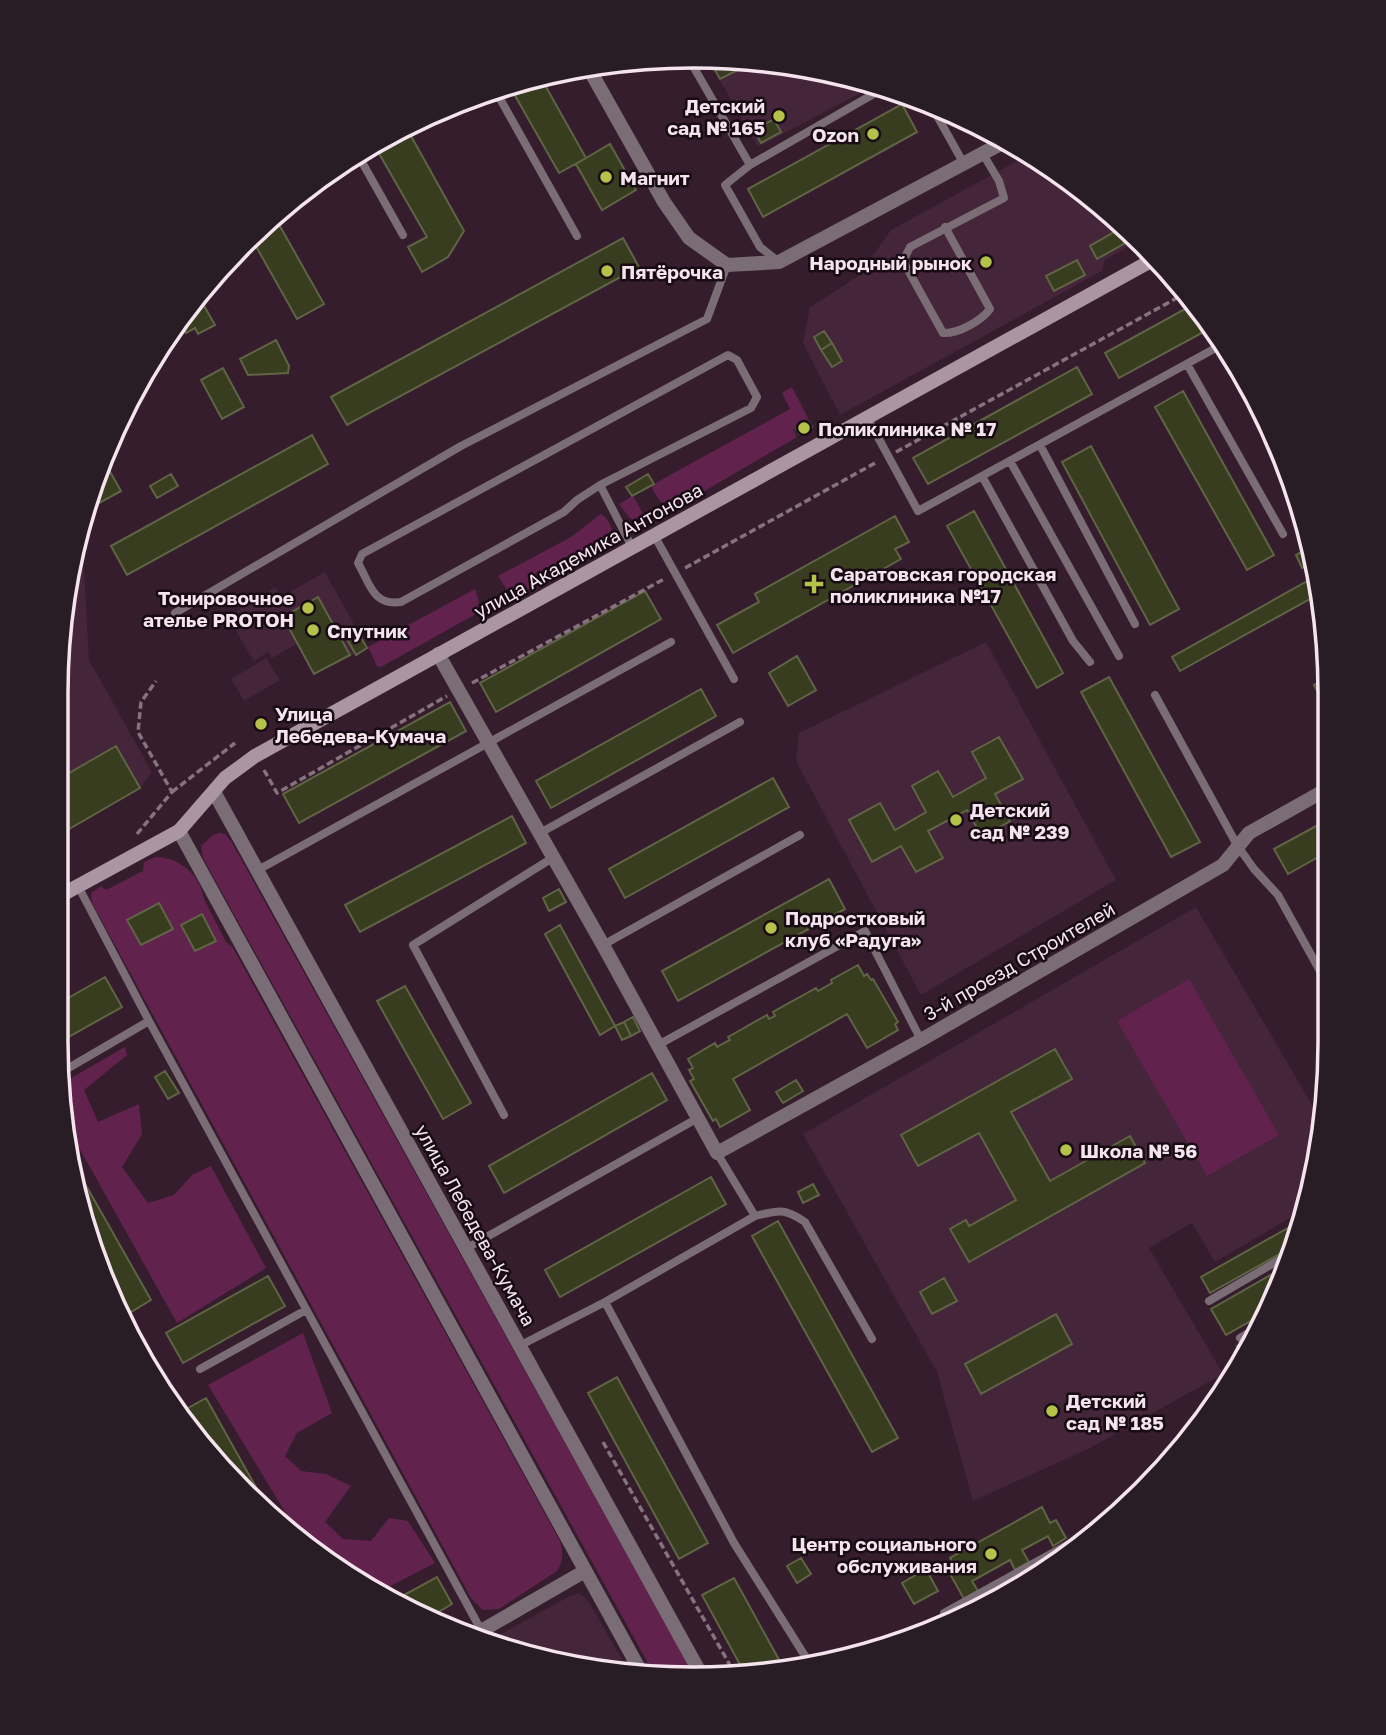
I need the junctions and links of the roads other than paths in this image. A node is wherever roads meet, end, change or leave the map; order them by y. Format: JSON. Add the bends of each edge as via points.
{"nodes":[{"id":1,"x":695,"y":68,"type":"edge"},
{"id":2,"x":593,"y":77,"type":"edge"},
{"id":3,"x":872,"y":95,"type":"edge"},
{"id":4,"x":500,"y":99,"type":"edge"},
{"id":5,"x":939,"y":119,"type":"edge"},
{"id":6,"x":995,"y":147,"type":"edge"},
{"id":7,"x":983,"y":153,"type":"junction"},
{"id":8,"x":363,"y":163,"type":"edge"},
{"id":9,"x":964,"y":164,"type":"junction"},
{"id":10,"x":750,"y":165,"type":"junction"},
{"id":11,"x":945,"y":227,"type":"junction"},
{"id":12,"x":403,"y":235,"type":"dead end"},
{"id":13,"x":577,"y":236,"type":"dead end"},
{"id":14,"x":779,"y":262,"type":"junction"},
{"id":15,"x":1146,"y":263,"type":"edge"},
{"id":16,"x":727,"y":265,"type":"junction"},
{"id":17,"x":1214,"y":349,"type":"edge"},
{"id":18,"x":1187,"y":364,"type":"junction"},
{"id":19,"x":867,"y":417,"type":"junction"},
{"id":20,"x":1040,"y":444,"type":"junction"},
{"id":21,"x":1010,"y":461,"type":"junction"},
{"id":22,"x":982,"y":476,"type":"junction"},
{"id":23,"x":600,"y":485,"type":"junction"},
{"id":24,"x":1283,"y":534,"type":"dead end"},
{"id":25,"x":654,"y":535,"type":"junction"},
{"id":26,"x":632,"y":547,"type":"junction"},
{"id":27,"x":175,"y":613,"type":"dead end"},
{"id":28,"x":1135,"y":624,"type":"dead end"},
{"id":29,"x":671,"y":642,"type":"dead end"},
{"id":30,"x":438,"y":654,"type":"junction"},
{"id":31,"x":1119,"y":656,"type":"dead end"},
{"id":32,"x":1090,"y":662,"type":"dead end"},
{"id":33,"x":734,"y":679,"type":"dead end"},
{"id":34,"x":1155,"y":695,"type":"dead end"},
{"id":35,"x":740,"y":722,"type":"dead end"},
{"id":36,"x":487,"y":744,"type":"junction"},
{"id":37,"x":214,"y":792,"type":"junction"},
{"id":38,"x":1318,"y":794,"type":"edge"},
{"id":39,"x":179,"y":831,"type":"junction"},
{"id":40,"x":540,"y":833,"type":"junction"},
{"id":41,"x":800,"y":835,"type":"dead end"},
{"id":42,"x":1237,"y":845,"type":"junction"},
{"id":43,"x":554,"y":858,"type":"junction"},
{"id":44,"x":258,"y":870,"type":"junction"},
{"id":45,"x":78,"y":886,"type":"junction"},
{"id":46,"x":68,"y":892,"type":"edge"},
{"id":47,"x":603,"y":945,"type":"junction"},
{"id":48,"x":1318,"y":967,"type":"edge"},
{"id":49,"x":149,"y":1021,"type":"junction"},
{"id":50,"x":921,"y":1040,"type":"junction"},
{"id":51,"x":658,"y":1045,"type":"junction"},
{"id":52,"x":69,"y":1068,"type":"edge"},
{"id":53,"x":504,"y":1115,"type":"dead end"},
{"id":54,"x":698,"y":1118,"type":"junction"},
{"id":55,"x":717,"y":1153,"type":"junction"},
{"id":56,"x":755,"y":1216,"type":"junction"},
{"id":57,"x":467,"y":1248,"type":"junction"},
{"id":58,"x":1278,"y":1261,"type":"edge"},
{"id":59,"x":1209,"y":1301,"type":"dead end"},
{"id":60,"x":605,"y":1302,"type":"junction"},
{"id":61,"x":306,"y":1310,"type":"junction"},
{"id":62,"x":1244,"y":1336,"type":"edge"},
{"id":63,"x":1240,"y":1338,"type":"dead end"},
{"id":64,"x":872,"y":1339,"type":"dead end"},
{"id":65,"x":521,"y":1345,"type":"junction"},
{"id":66,"x":200,"y":1369,"type":"dead end"},
{"id":67,"x":1053,"y":1552,"type":"edge"},
{"id":68,"x":585,"y":1571,"type":"junction"},
{"id":69,"x":944,"y":1613,"type":"edge"},
{"id":70,"x":474,"y":1627,"type":"edge"},
{"id":71,"x":482,"y":1630,"type":"edge"},
{"id":72,"x":805,"y":1656,"type":"edge"},
{"id":73,"x":636,"y":1663,"type":"edge"},
{"id":74,"x":697,"y":1667,"type":"edge"}],
"edges":[{"from":1,"to":10,"type":"lane"},
{"from":2,"to":16,"type":"street","via":[[689,238]]},
{"from":3,"to":10,"type":"lane"},
{"from":4,"to":13,"type":"lane"},
{"from":5,"to":9,"type":"lane"},
{"from":6,"to":7,"type":"street"},
{"from":7,"to":9,"type":"street"},
{"from":7,"to":11,"type":"lane","via":[[1004,198]]},
{"from":8,"to":12,"type":"lane"},
{"from":9,"to":14,"type":"street"},
{"from":10,"to":14,"type":"lane","via":[[725,185],[760,247]]},
{"from":11,"to":11,"type":"lane","via":[[910,247],[903,261],[943,333],[951,334],[990,309]]},
{"from":14,"to":16,"type":"street"},
{"from":15,"to":19,"type":"main road","name":"улица Академика Антонова"},
{"from":16,"to":27,"type":"lane","via":[[707,319],[461,446]]},
{"from":17,"to":18,"type":"lane"},
{"from":18,"to":20,"type":"lane"},
{"from":18,"to":24,"type":"lane"},
{"from":19,"to":22,"type":"lane","via":[[918,511]]},
{"from":19,"to":25,"type":"main road","name":"улица Академика Антонова"},
{"from":20,"to":21,"type":"lane"},
{"from":20,"to":28,"type":"lane"},
{"from":21,"to":22,"type":"lane"},
{"from":21,"to":31,"type":"lane"},
{"from":22,"to":32,"type":"lane","via":[[1073,641]]},
{"from":23,"to":23,"type":"lane","via":[[751,408],[757,397],[737,360],[728,355],[362,554],[358,562],[377,598],[387,604],[401,602],[564,512]]},
{"from":23,"to":26,"type":"lane"},
{"from":25,"to":26,"type":"main road","name":"улица Академика Антонова"},
{"from":25,"to":33,"type":"lane"},
{"from":26,"to":30,"type":"main road","name":"улица Академика Антонова"},
{"from":29,"to":36,"type":"lane"},
{"from":30,"to":36,"type":"street"},
{"from":30,"to":37,"type":"main road","name":"улица Академика Антонова","via":[[255,756]]},
{"from":34,"to":42,"type":"lane"},
{"from":35,"to":40,"type":"lane"},
{"from":36,"to":40,"type":"street"},
{"from":36,"to":44,"type":"lane"},
{"from":37,"to":39,"type":"main road","name":"улица Академика Антонова"},
{"from":37,"to":44,"type":"street","name":"улица Лебедева-Кумача"},
{"from":38,"to":42,"type":"street","name":"3-й проезд Строителей","via":[[1249,833]]},
{"from":39,"to":45,"type":"main road","name":"улица Академика Антонова"},
{"from":39,"to":68,"type":"street"},
{"from":40,"to":43,"type":"street"},
{"from":41,"to":47,"type":"lane"},
{"from":42,"to":48,"type":"lane","via":[[1278,895]]},
{"from":42,"to":50,"type":"street","name":"3-й проезд Строителей","via":[[1223,865]]},
{"from":43,"to":47,"type":"street"},
{"from":43,"to":53,"type":"lane","via":[[413,945]]},
{"from":44,"to":57,"type":"street","name":"улица Лебедева-Кумача"},
{"from":45,"to":46,"type":"main road","name":"улица Академика Антонова"},
{"from":45,"to":49,"type":"lane"},
{"from":47,"to":51,"type":"street"},
{"from":49,"to":52,"type":"lane"},
{"from":49,"to":61,"type":"lane"},
{"from":50,"to":51,"type":"lane","via":[[865,931]]},
{"from":50,"to":55,"type":"street","name":"3-й проезд Строителей"},
{"from":51,"to":54,"type":"street"},
{"from":54,"to":55,"type":"street"},
{"from":54,"to":57,"type":"lane"},
{"from":55,"to":56,"type":"lane"},
{"from":56,"to":60,"type":"lane"},
{"from":56,"to":64,"type":"lane","via":[[787,1211],[805,1222]]},
{"from":57,"to":65,"type":"street","name":"улица Лебедева-Кумача"},
{"from":58,"to":59,"type":"lane"},
{"from":60,"to":65,"type":"lane"},
{"from":60,"to":72,"type":"lane","via":[[734,1543]]},
{"from":61,"to":66,"type":"lane"},
{"from":61,"to":70,"type":"lane"},
{"from":62,"to":63,"type":"lane"},
{"from":65,"to":74,"type":"street","name":"улица Лебедева-Кумача"},
{"from":67,"to":69,"type":"lane"},
{"from":68,"to":71,"type":"street"},
{"from":68,"to":73,"type":"street"}]}
